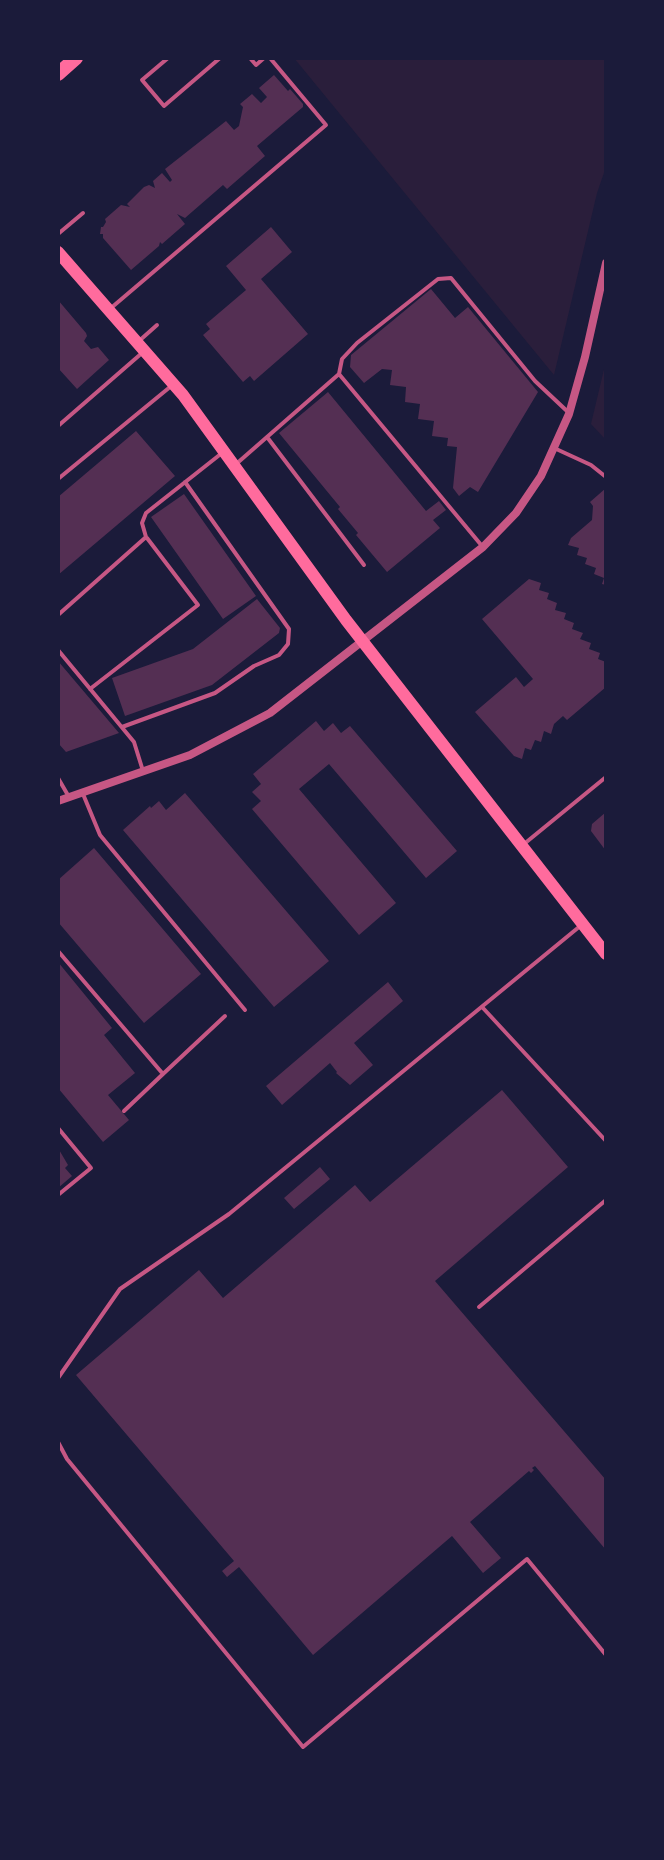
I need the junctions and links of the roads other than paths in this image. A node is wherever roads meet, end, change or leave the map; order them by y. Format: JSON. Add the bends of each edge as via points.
{"nodes":[{"id":1,"x":76,"y":58,"type":"edge"},
{"id":2,"x":168,"y":58,"type":"edge"},
{"id":3,"x":220,"y":58,"type":"edge"},
{"id":4,"x":250,"y":58,"type":"edge"},
{"id":5,"x":267,"y":58,"type":"edge"},
{"id":6,"x":58,"y":74,"type":"edge"},
{"id":7,"x":83,"y":213,"type":"dead end"},
{"id":8,"x":58,"y":234,"type":"edge"},
{"id":9,"x":58,"y":252,"type":"edge"},
{"id":10,"x":606,"y":263,"type":"edge"},
{"id":11,"x":108,"y":310,"type":"junction"},
{"id":12,"x":157,"y":325,"type":"dead end"},
{"id":13,"x":140,"y":347,"type":"junction"},
{"id":14,"x":339,"y":374,"type":"junction"},
{"id":15,"x":174,"y":384,"type":"junction"},
{"id":16,"x":569,"y":414,"type":"junction"},
{"id":17,"x":58,"y":426,"type":"edge"},
{"id":18,"x":267,"y":437,"type":"junction"},
{"id":19,"x":554,"y":448,"type":"junction"},
{"id":20,"x":224,"y":451,"type":"junction"},
{"id":21,"x":235,"y":465,"type":"junction"},
{"id":22,"x":606,"y":477,"type":"edge"},
{"id":23,"x":58,"y":479,"type":"edge"},
{"id":24,"x":185,"y":482,"type":"junction"},
{"id":25,"x":146,"y":537,"type":"junction"},
{"id":26,"x":483,"y":547,"type":"junction"},
{"id":27,"x":364,"y":565,"type":"dead end"},
{"id":28,"x":58,"y":615,"type":"edge"},
{"id":29,"x":361,"y":640,"type":"junction"},
{"id":30,"x":58,"y":650,"type":"edge"},
{"id":31,"x":90,"y":689,"type":"junction"},
{"id":32,"x":122,"y":727,"type":"junction"},
{"id":33,"x":143,"y":771,"type":"junction"},
{"id":34,"x":606,"y":777,"type":"edge"},
{"id":35,"x":58,"y":778,"type":"edge"},
{"id":36,"x":82,"y":792,"type":"junction"},
{"id":37,"x":70,"y":798,"type":"junction"},
{"id":38,"x":58,"y":801,"type":"edge"},
{"id":39,"x":521,"y":846,"type":"junction"},
{"id":40,"x":583,"y":924,"type":"junction"},
{"id":41,"x":58,"y":951,"type":"edge"},
{"id":42,"x":606,"y":954,"type":"edge"},
{"id":43,"x":482,"y":1007,"type":"junction"},
{"id":44,"x":245,"y":1010,"type":"dead end"},
{"id":45,"x":225,"y":1016,"type":"dead end"},
{"id":46,"x":163,"y":1074,"type":"junction"},
{"id":47,"x":124,"y":1111,"type":"dead end"},
{"id":48,"x":58,"y":1128,"type":"edge"},
{"id":49,"x":606,"y":1141,"type":"edge"},
{"id":50,"x":58,"y":1195,"type":"edge"},
{"id":51,"x":606,"y":1200,"type":"edge"},
{"id":52,"x":479,"y":1307,"type":"dead end"},
{"id":53,"x":58,"y":1378,"type":"edge"},
{"id":54,"x":58,"y":1442,"type":"edge"},
{"id":55,"x":606,"y":1655,"type":"edge"}],
"edges":[{"from":1,"to":6,"type":"main road"},
{"from":2,"to":3,"type":"lane","via":[[142,80],[164,106]]},
{"from":4,"to":5,"type":"lane","via":[[256,65]]},
{"from":5,"to":11,"type":"lane","via":[[326,125]]},
{"from":7,"to":8,"type":"lane"},
{"from":9,"to":11,"type":"main road"},
{"from":10,"to":16,"type":"street"},
{"from":11,"to":13,"type":"main road"},
{"from":12,"to":13,"type":"lane"},
{"from":13,"to":15,"type":"main road"},
{"from":13,"to":17,"type":"lane"},
{"from":14,"to":16,"type":"lane","via":[[342,359],[357,343],[438,279],[451,278],[535,381]]},
{"from":14,"to":18,"type":"lane"},
{"from":14,"to":26,"type":"lane"},
{"from":15,"to":20,"type":"main road"},
{"from":15,"to":23,"type":"lane"},
{"from":16,"to":19,"type":"street"},
{"from":18,"to":21,"type":"lane"},
{"from":18,"to":27,"type":"lane"},
{"from":19,"to":22,"type":"lane"},
{"from":19,"to":26,"type":"street","via":[[516,513]]},
{"from":20,"to":21,"type":"main road"},
{"from":20,"to":24,"type":"lane"},
{"from":21,"to":29,"type":"main road"},
{"from":24,"to":25,"type":"lane","via":[[146,513]]},
{"from":24,"to":32,"type":"lane","via":[[289,629],[288,644],[279,655],[215,693]]},
{"from":25,"to":28,"type":"lane"},
{"from":25,"to":31,"type":"lane","via":[[198,605]]},
{"from":26,"to":29,"type":"street"},
{"from":29,"to":33,"type":"street","via":[[270,713],[211,746]]},
{"from":29,"to":39,"type":"main road"},
{"from":30,"to":31,"type":"lane"},
{"from":31,"to":32,"type":"lane"},
{"from":32,"to":33,"type":"lane","via":[[134,742]]},
{"from":33,"to":36,"type":"street"},
{"from":34,"to":39,"type":"lane"},
{"from":35,"to":37,"type":"lane"},
{"from":36,"to":37,"type":"street"},
{"from":36,"to":44,"type":"lane","via":[[100,835]]},
{"from":37,"to":38,"type":"street"},
{"from":39,"to":40,"type":"main road"},
{"from":40,"to":42,"type":"main road"},
{"from":40,"to":43,"type":"lane"},
{"from":41,"to":46,"type":"lane"},
{"from":43,"to":49,"type":"lane"},
{"from":43,"to":53,"type":"lane","via":[[229,1214],[120,1289]]},
{"from":45,"to":46,"type":"lane"},
{"from":46,"to":47,"type":"lane"},
{"from":48,"to":50,"type":"lane","via":[[91,1168]]},
{"from":51,"to":52,"type":"lane"},
{"from":54,"to":55,"type":"lane","via":[[303,1747],[527,1559]]}]}
